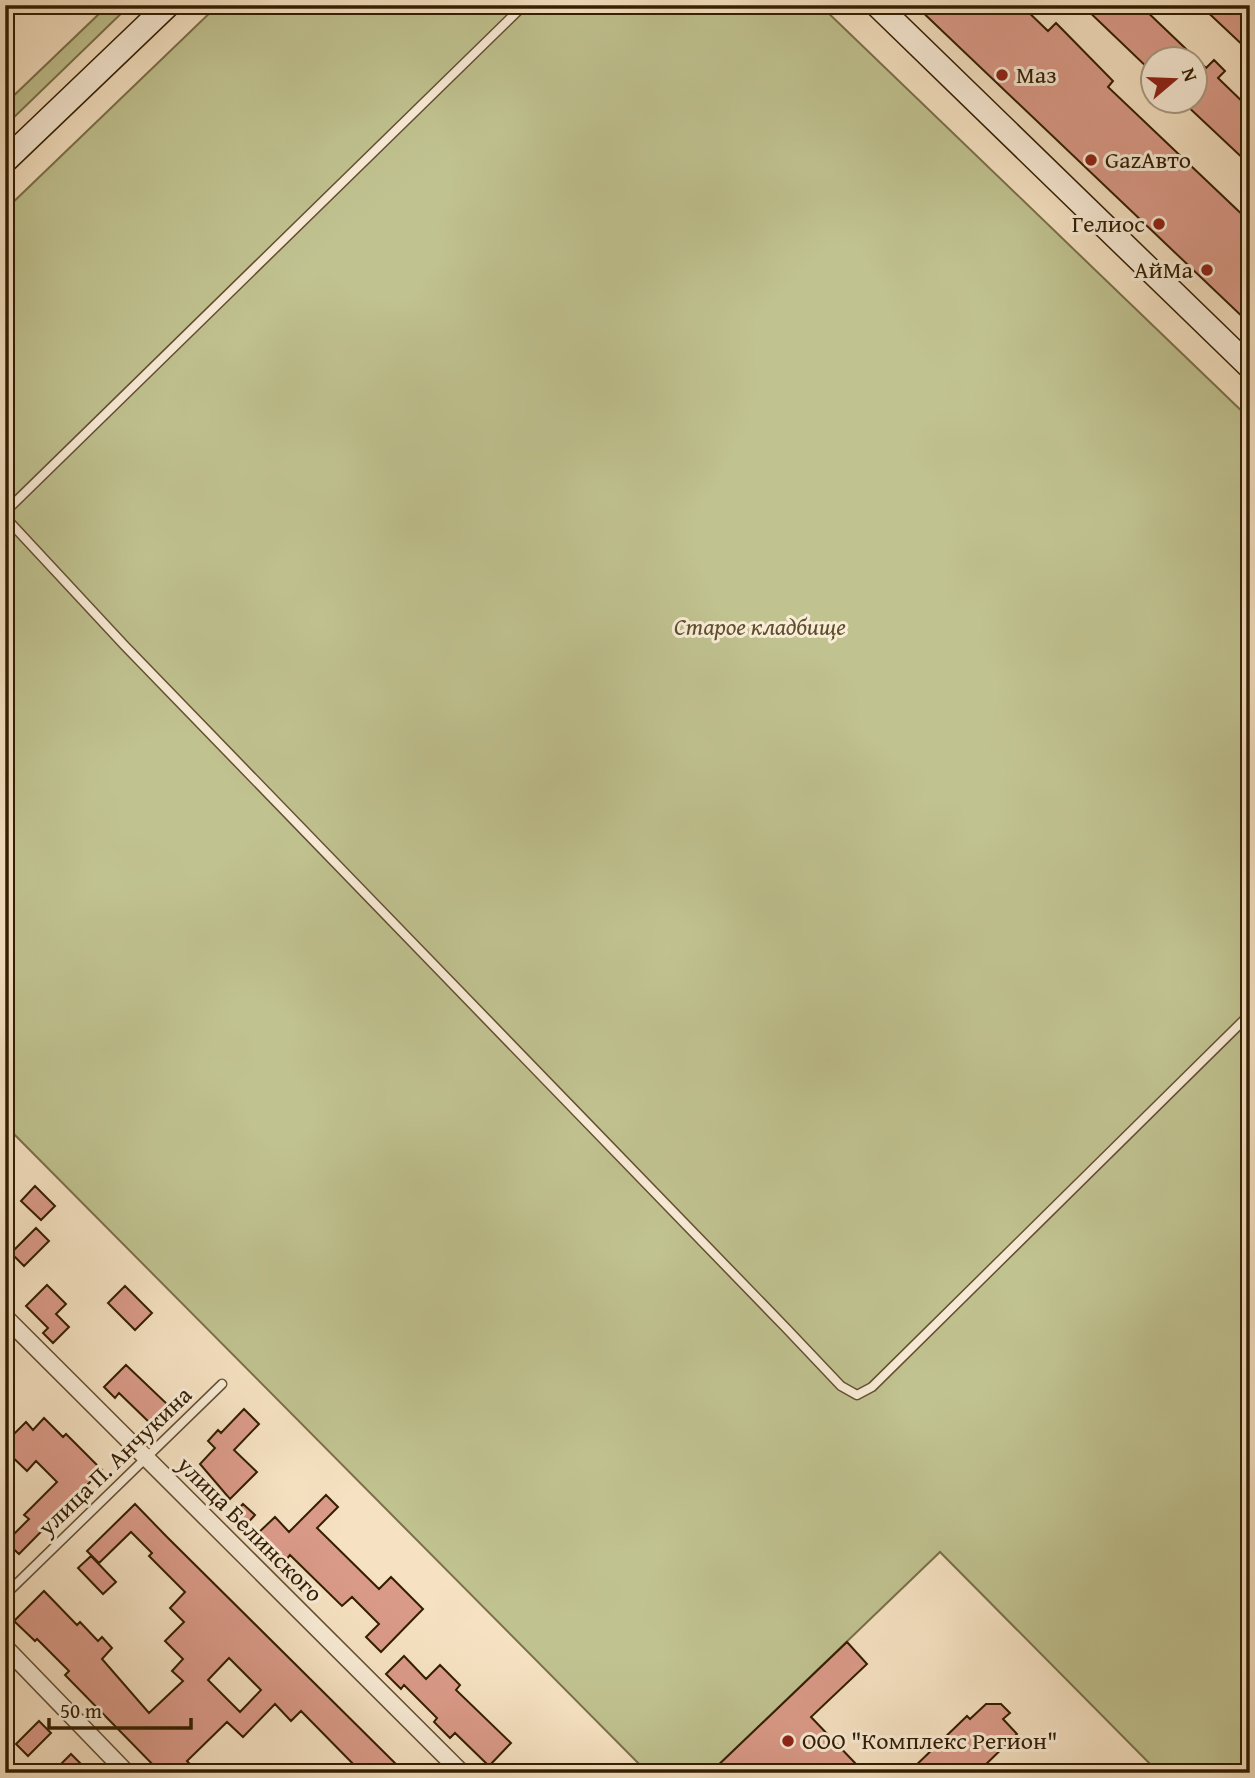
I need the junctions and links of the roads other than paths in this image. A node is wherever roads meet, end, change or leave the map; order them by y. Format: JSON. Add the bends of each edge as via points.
{"nodes":[{"id":1,"x":168,"y":5,"type":"edge"},
{"id":2,"x":524,"y":5,"type":"edge"},
{"id":3,"x":877,"y":5,"type":"edge"},
{"id":4,"x":5,"y":162,"type":"edge"},
{"id":5,"x":1250,"y":367,"type":"edge"},
{"id":6,"x":5,"y":514,"type":"edge"},
{"id":7,"x":1250,"y":1014,"type":"edge"},
{"id":8,"x":5,"y":1317,"type":"edge"},
{"id":9,"x":222,"y":1384,"type":"dead end"},
{"id":10,"x":146,"y":1458,"type":"junction"},
{"id":11,"x":5,"y":1595,"type":"edge"},
{"id":12,"x":5,"y":1647,"type":"edge"},
{"id":13,"x":127,"y":1773,"type":"edge"},
{"id":14,"x":462,"y":1773,"type":"edge"}],
"edges":[{"from":1,"to":4,"type":"main road"},
{"from":2,"to":6,"type":"lane"},
{"from":3,"to":5,"type":"main road"},
{"from":6,"to":7,"type":"lane","via":[[125,646],[841,1386],[857,1395],[872,1387]]},
{"from":8,"to":10,"type":"street","name":"улица Белинского"},
{"from":9,"to":10,"type":"lane","name":"улица П. Анчукина"},
{"from":10,"to":11,"type":"lane","name":"улица П. Анчукина"},
{"from":10,"to":14,"type":"street","name":"улица Белинского"},
{"from":12,"to":13,"type":"street"}]}
